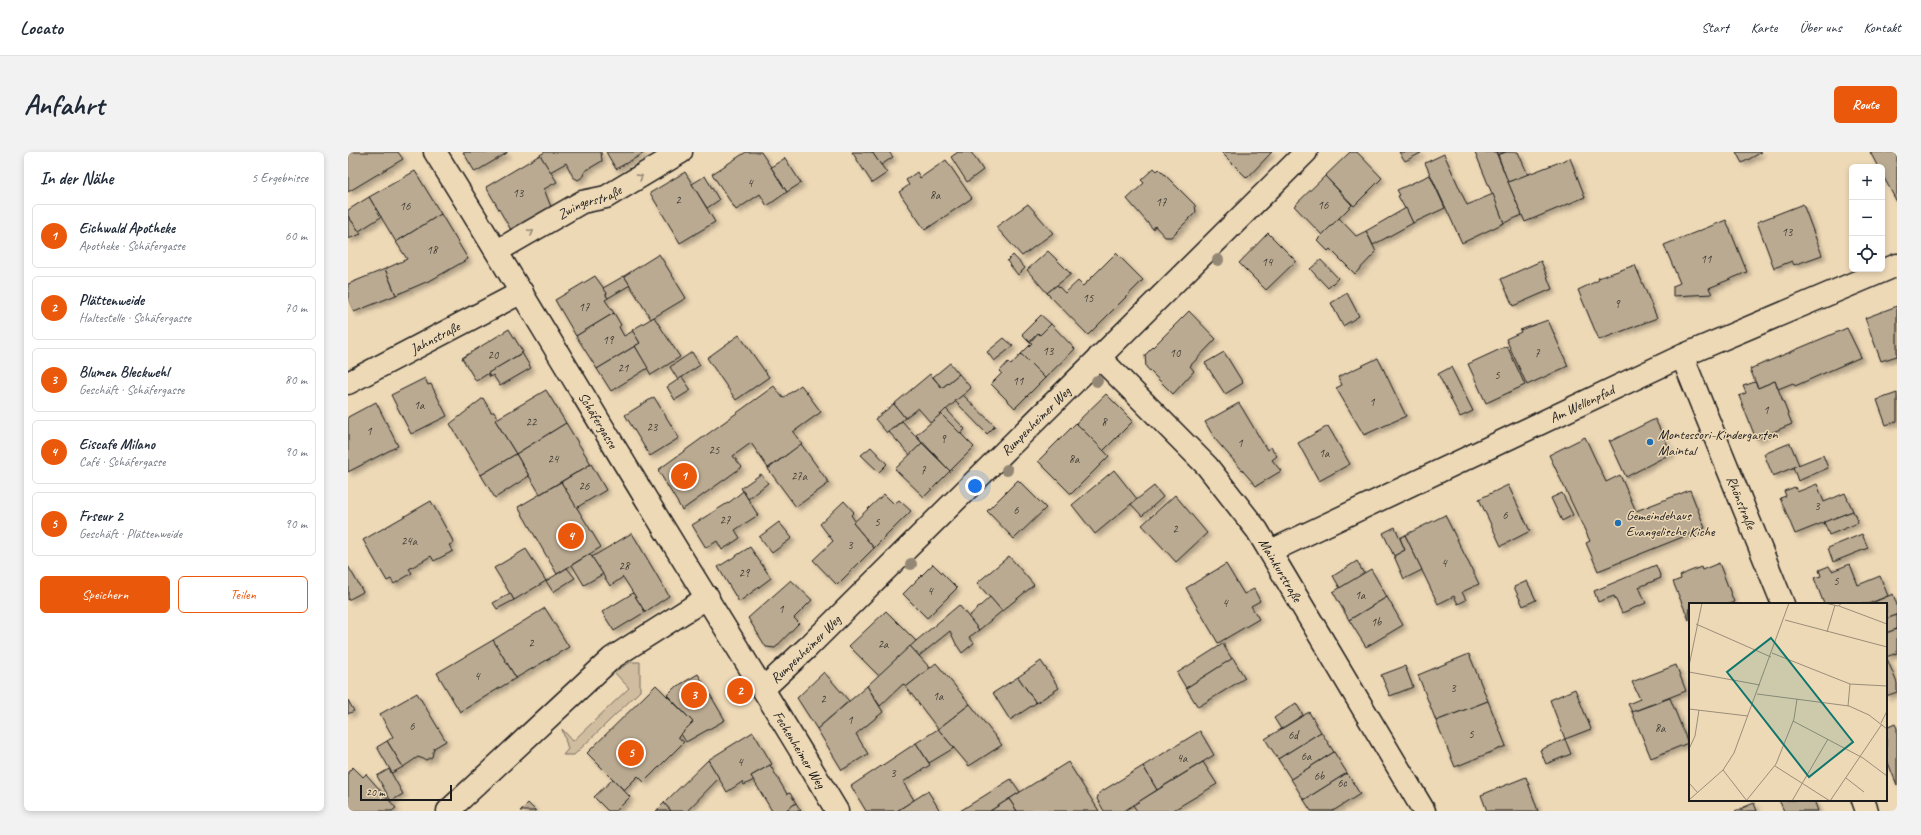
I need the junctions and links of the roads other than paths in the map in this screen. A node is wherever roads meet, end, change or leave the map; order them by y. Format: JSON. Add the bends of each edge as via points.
{"nodes":[{"id":1,"x":435,"y":152,"type":"edge"},
{"id":2,"x":681,"y":152,"type":"edge"},
{"id":3,"x":1306,"y":152,"type":"edge"},
{"id":4,"x":497,"y":251,"type":"junction"},
{"id":5,"x":1897,"y":265,"type":"edge"},
{"id":6,"x":522,"y":292,"type":"junction"},
{"id":7,"x":1682,"y":356,"type":"junction"},
{"id":8,"x":1099,"y":357,"type":"junction"},
{"id":9,"x":348,"y":383,"type":"edge"},
{"id":10,"x":1271,"y":551,"type":"junction"},
{"id":11,"x":708,"y":597,"type":"junction"},
{"id":12,"x":1783,"y":603,"type":"edge"},
{"id":13,"x":764,"y":688,"type":"junction"},
{"id":14,"x":1863,"y":801,"type":"edge"},
{"id":15,"x":448,"y":811,"type":"edge"},
{"id":16,"x":837,"y":811,"type":"edge"},
{"id":17,"x":1424,"y":811,"type":"edge"},
{"id":18,"x":1867,"y":811,"type":"edge"}],
"edges":[{"from":1,"to":4,"type":"street","name":"Schäfergasse"},
{"from":4,"to":2,"type":"street","name":"Zwingerstraße","one_way":true,"via":[[582,202],[606,197]]},
{"from":3,"to":8,"type":"street","name":"Rumpenheimer Weg"},
{"from":4,"to":6,"type":"street","name":"Schäfergasse"},
{"from":5,"to":7,"type":"street","name":"Am Wellenpfad"},
{"from":6,"to":9,"type":"street","name":"Jahnstraße"},
{"from":6,"to":11,"type":"street","name":"Schäfergasse"},
{"from":7,"to":10,"type":"street","name":"Am Wellenpfad"},
{"from":7,"to":12,"type":"street","name":"Rhönstraße"},
{"from":8,"to":10,"type":"street","name":"Mainkurstraße","via":[[1207,466],[1258,530]]},
{"from":8,"to":13,"type":"street","name":"Rumpenheimer Weg"},
{"from":10,"to":17,"type":"street","name":"Mainkurstraße"},
{"from":11,"to":13,"type":"street","name":"Schäfergasse"},
{"from":11,"to":15,"type":"street","via":[[612,658]]},
{"from":13,"to":16,"type":"street","name":"Fechenheimer Weg"},
{"from":14,"to":18,"type":"street"}]}
